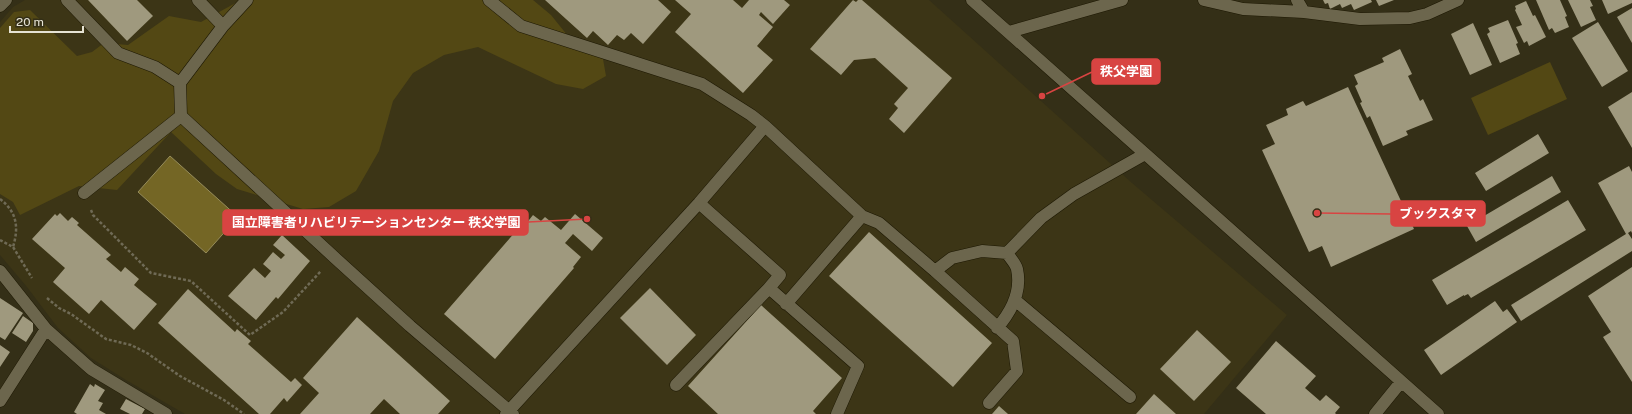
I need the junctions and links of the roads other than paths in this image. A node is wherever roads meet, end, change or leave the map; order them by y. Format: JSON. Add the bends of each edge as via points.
{"nodes":[{"id":1,"x":6,"y":0,"type":"edge"},
{"id":2,"x":67,"y":0,"type":"edge"},
{"id":3,"x":198,"y":0,"type":"edge"},
{"id":4,"x":247,"y":0,"type":"edge"},
{"id":5,"x":489,"y":0,"type":"edge"},
{"id":6,"x":972,"y":0,"type":"edge"},
{"id":7,"x":1122,"y":0,"type":"edge"},
{"id":8,"x":1204,"y":0,"type":"edge"},
{"id":9,"x":1297,"y":0,"type":"edge"},
{"id":10,"x":1458,"y":0,"type":"edge"},
{"id":11,"x":0,"y":6,"type":"edge"},
{"id":12,"x":1304,"y":12,"type":"junction"},
{"id":13,"x":223,"y":26,"type":"junction"},
{"id":14,"x":1009,"y":32,"type":"junction"},
{"id":15,"x":180,"y":83,"type":"junction"},
{"id":16,"x":181,"y":116,"type":"junction"},
{"id":17,"x":765,"y":126,"type":"junction"},
{"id":18,"x":1145,"y":154,"type":"junction"},
{"id":19,"x":84,"y":193,"type":"road end"},
{"id":20,"x":699,"y":203,"type":"junction"},
{"id":21,"x":862,"y":216,"type":"junction"},
{"id":22,"x":1007,"y":253,"type":"junction"},
{"id":23,"x":0,"y":271,"type":"edge"},
{"id":24,"x":935,"y":271,"type":"junction"},
{"id":25,"x":769,"y":288,"type":"junction"},
{"id":26,"x":1015,"y":300,"type":"junction"},
{"id":27,"x":786,"y":304,"type":"junction"},
{"id":28,"x":997,"y":328,"type":"junction"},
{"id":29,"x":46,"y":329,"type":"junction"},
{"id":30,"x":1401,"y":382,"type":"junction"},
{"id":31,"x":676,"y":385,"type":"dead end"},
{"id":32,"x":1130,"y":397,"type":"dead end"},
{"id":33,"x":0,"y":400,"type":"edge"},
{"id":34,"x":989,"y":403,"type":"dead end"},
{"id":35,"x":510,"y":413,"type":"edge"},
{"id":36,"x":166,"y":414,"type":"edge"},
{"id":37,"x":837,"y":414,"type":"edge"},
{"id":38,"x":1375,"y":414,"type":"edge"},
{"id":39,"x":1438,"y":414,"type":"edge"}],
"edges":[{"from":1,"to":11,"type":"street"},
{"from":2,"to":15,"type":"street","via":[[118,54],[155,67]]},
{"from":3,"to":13,"type":"street"},
{"from":4,"to":13,"type":"street"},
{"from":5,"to":17,"type":"street","via":[[521,26],[702,84]]},
{"from":6,"to":14,"type":"street"},
{"from":7,"to":14,"type":"street"},
{"from":8,"to":12,"type":"street","via":[[1243,9]]},
{"from":9,"to":12,"type":"street"},
{"from":10,"to":12,"type":"street","via":[[1427,14],[1410,18],[1360,19]]},
{"from":13,"to":15,"type":"street"},
{"from":14,"to":18,"type":"street"},
{"from":15,"to":16,"type":"street"},
{"from":16,"to":19,"type":"street"},
{"from":16,"to":35,"type":"street","via":[[410,326]]},
{"from":17,"to":20,"type":"street"},
{"from":17,"to":21,"type":"street"},
{"from":18,"to":22,"type":"street","via":[[1074,194],[1041,218]]},
{"from":18,"to":30,"type":"street"},
{"from":20,"to":25,"type":"street","via":[[780,275]]},
{"from":20,"to":35,"type":"street"},
{"from":21,"to":24,"type":"street","via":[[879,223]]},
{"from":21,"to":27,"type":"street"},
{"from":22,"to":24,"type":"street","via":[[982,251],[952,258]]},
{"from":22,"to":26,"type":"street","via":[[1017,268],[1018,287]]},
{"from":23,"to":29,"type":"street"},
{"from":24,"to":28,"type":"street"},
{"from":25,"to":27,"type":"street"},
{"from":25,"to":31,"type":"street"},
{"from":26,"to":28,"type":"street","via":[[1009,314]]},
{"from":26,"to":32,"type":"street"},
{"from":27,"to":37,"type":"street","via":[[858,366]]},
{"from":28,"to":34,"type":"street","via":[[1013,342],[1017,371]]},
{"from":29,"to":33,"type":"street"},
{"from":29,"to":36,"type":"street","via":[[90,369]]},
{"from":30,"to":38,"type":"street"},
{"from":30,"to":39,"type":"street"}]}
